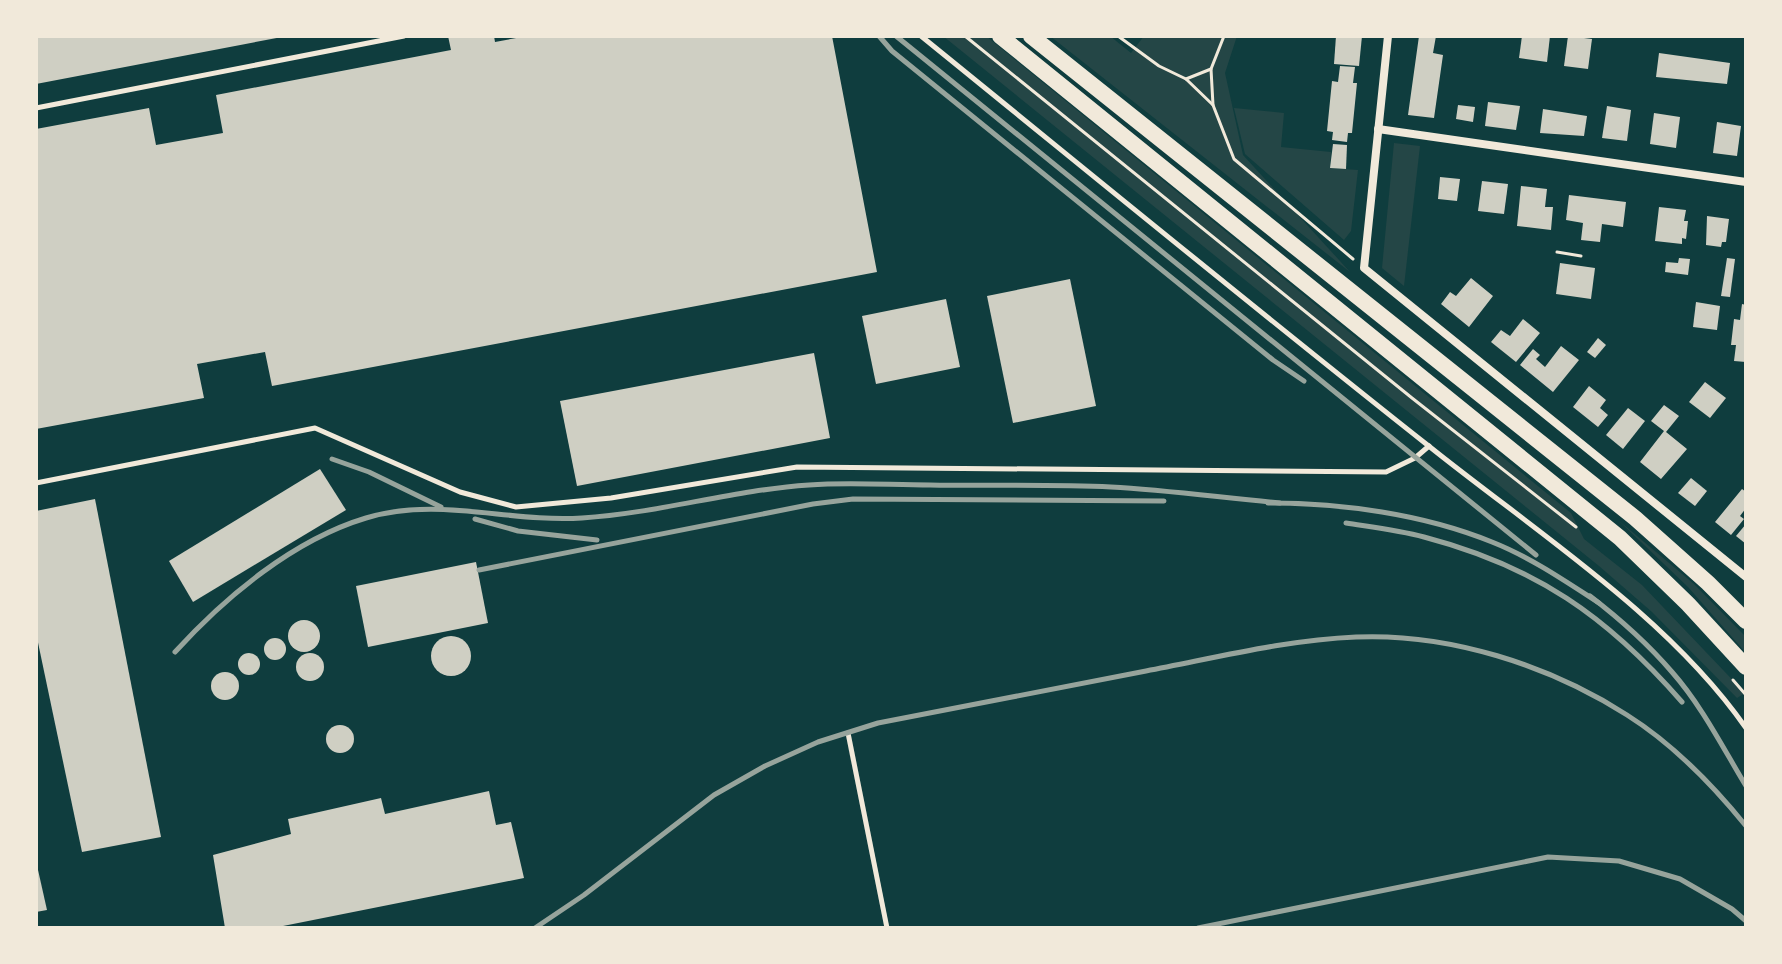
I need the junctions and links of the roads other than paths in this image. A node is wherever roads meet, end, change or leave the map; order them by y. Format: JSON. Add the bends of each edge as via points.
{"nodes":[{"id":1,"x":404,"y":36,"type":"edge"},
{"id":2,"x":921,"y":36,"type":"edge"},
{"id":3,"x":1000,"y":36,"type":"edge"},
{"id":4,"x":1031,"y":36,"type":"edge"},
{"id":5,"x":1388,"y":36,"type":"edge"},
{"id":6,"x":36,"y":108,"type":"edge"},
{"id":7,"x":1378,"y":129,"type":"junction"},
{"id":8,"x":1746,"y":182,"type":"edge"},
{"id":9,"x":1429,"y":446,"type":"junction"},
{"id":10,"x":36,"y":483,"type":"edge"},
{"id":11,"x":1746,"y":577,"type":"edge"},
{"id":12,"x":1746,"y":621,"type":"edge"},
{"id":13,"x":1746,"y":667,"type":"edge"},
{"id":14,"x":1746,"y":728,"type":"edge"},
{"id":15,"x":848,"y":733,"type":"dead end"},
{"id":16,"x":887,"y":928,"type":"edge"}],
"edges":[{"from":1,"to":6,"type":"lane"},
{"from":2,"to":9,"type":"lane"},
{"from":3,"to":13,"type":"main road","via":[[1620,538]]},
{"from":4,"to":12,"type":"main road","via":[[1635,518]]},
{"from":5,"to":7,"type":"street"},
{"from":7,"to":8,"type":"street"},
{"from":7,"to":11,"type":"street","via":[[1364,268]]},
{"from":9,"to":10,"type":"lane","via":[[1386,472],[797,467],[611,498],[516,507],[460,492],[315,428]]},
{"from":9,"to":14,"type":"lane","via":[[1652,621]]},
{"from":15,"to":16,"type":"lane"}]}
